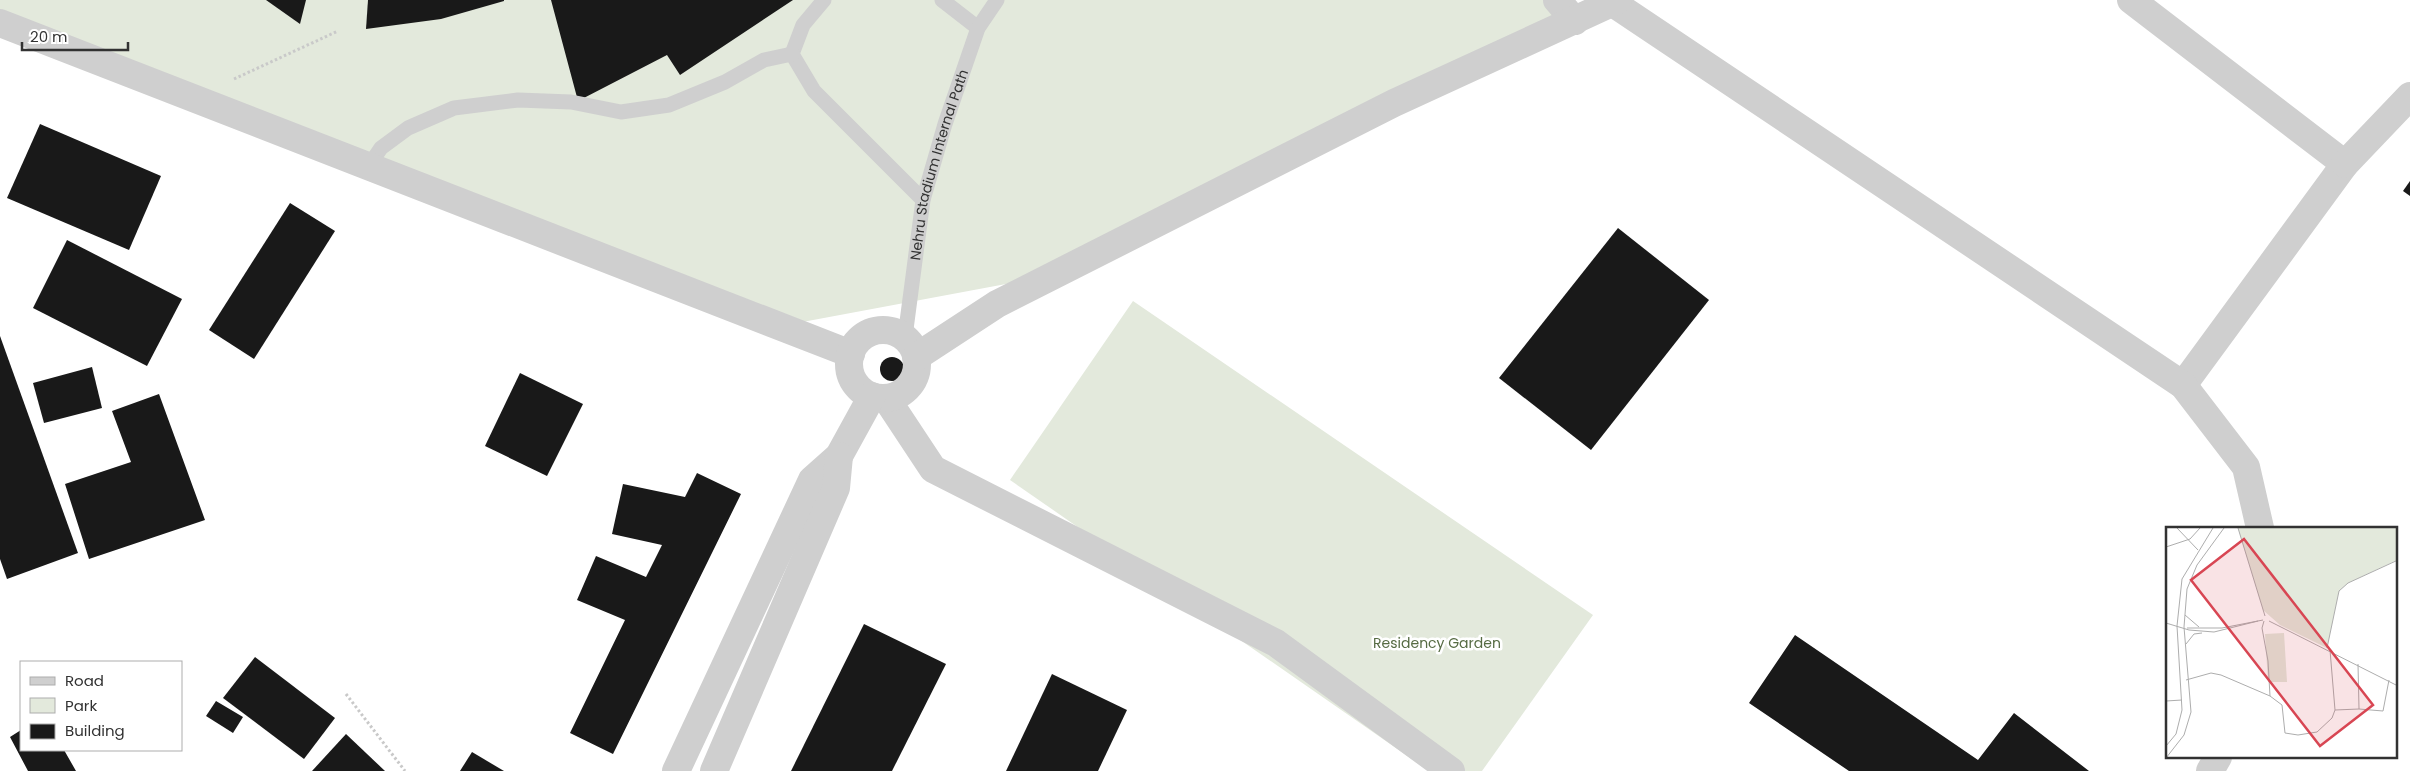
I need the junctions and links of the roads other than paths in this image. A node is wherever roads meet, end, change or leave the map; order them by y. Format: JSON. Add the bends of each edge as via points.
{"nodes":[{"id":1,"x":824,"y":0,"type":"edge"},
{"id":2,"x":942,"y":0,"type":"edge"},
{"id":3,"x":997,"y":0,"type":"edge"},
{"id":4,"x":1557,"y":0,"type":"edge"},
{"id":5,"x":2131,"y":0,"type":"edge"},
{"id":6,"x":1615,"y":1,"type":"edge"},
{"id":7,"x":1575,"y":21,"type":"junction"},
{"id":8,"x":0,"y":23,"type":"edge"},
{"id":9,"x":978,"y":28,"type":"junction"},
{"id":10,"x":792,"y":54,"type":"junction"},
{"id":11,"x":2410,"y":96,"type":"edge"},
{"id":12,"x":2345,"y":164,"type":"junction"},
{"id":13,"x":368,"y":166,"type":"junction"},
{"id":14,"x":923,"y":200,"type":"junction"},
{"id":15,"x":911,"y":347,"type":"junction"},
{"id":16,"x":851,"y":354,"type":"junction"},
{"id":17,"x":2184,"y":385,"type":"junction"},
{"id":18,"x":879,"y":397,"type":"junction"},
{"id":19,"x":839,"y":456,"type":"junction"},
{"id":20,"x":2260,"y":527,"type":"edge"},
{"id":21,"x":2217,"y":758,"type":"edge"},
{"id":22,"x":676,"y":771,"type":"edge"},
{"id":23,"x":714,"y":771,"type":"edge"},
{"id":24,"x":1451,"y":771,"type":"edge"},
{"id":25,"x":2210,"y":771,"type":"edge"}],
"edges":[{"from":1,"to":10,"type":"lane","via":[[802,25]]},
{"from":2,"to":9,"type":"lane"},
{"from":3,"to":9,"type":"lane","name":"Nehru Stadium Internal Path"},
{"from":4,"to":7,"type":"street"},
{"from":5,"to":12,"type":"street"},
{"from":6,"to":7,"type":"street"},
{"from":6,"to":17,"type":"street"},
{"from":7,"to":15,"type":"street","via":[[1394,103]]},
{"from":8,"to":13,"type":"street"},
{"from":9,"to":14,"type":"lane","name":"Nehru Stadium Internal Path"},
{"from":10,"to":13,"type":"lane","via":[[764,60],[725,82],[669,105],[621,112],[570,102],[518,100],[454,108],[408,128],[381,148]]},
{"from":10,"to":14,"type":"lane","via":[[814,91]]},
{"from":11,"to":12,"type":"street"},
{"from":12,"to":17,"type":"street"},
{"from":13,"to":16,"type":"street"},
{"from":14,"to":15,"type":"lane","name":"Nehru Stadium Internal Path"},
{"from":15,"to":16,"type":"street","via":[[896,332],[874,331],[863,336]]},
{"from":15,"to":18,"type":"street","via":[[917,369],[914,380],[897,395]]},
{"from":16,"to":18,"type":"street","via":[[851,374],[862,391]]},
{"from":17,"to":20,"type":"street","via":[[2246,467]]},
{"from":18,"to":19,"type":"street"},
{"from":18,"to":24,"type":"street","via":[[933,469],[1276,643]]},
{"from":19,"to":22,"type":"street","via":[[812,480]]},
{"from":19,"to":23,"type":"street","via":[[836,488]]},
{"from":21,"to":25,"type":"street"}]}
